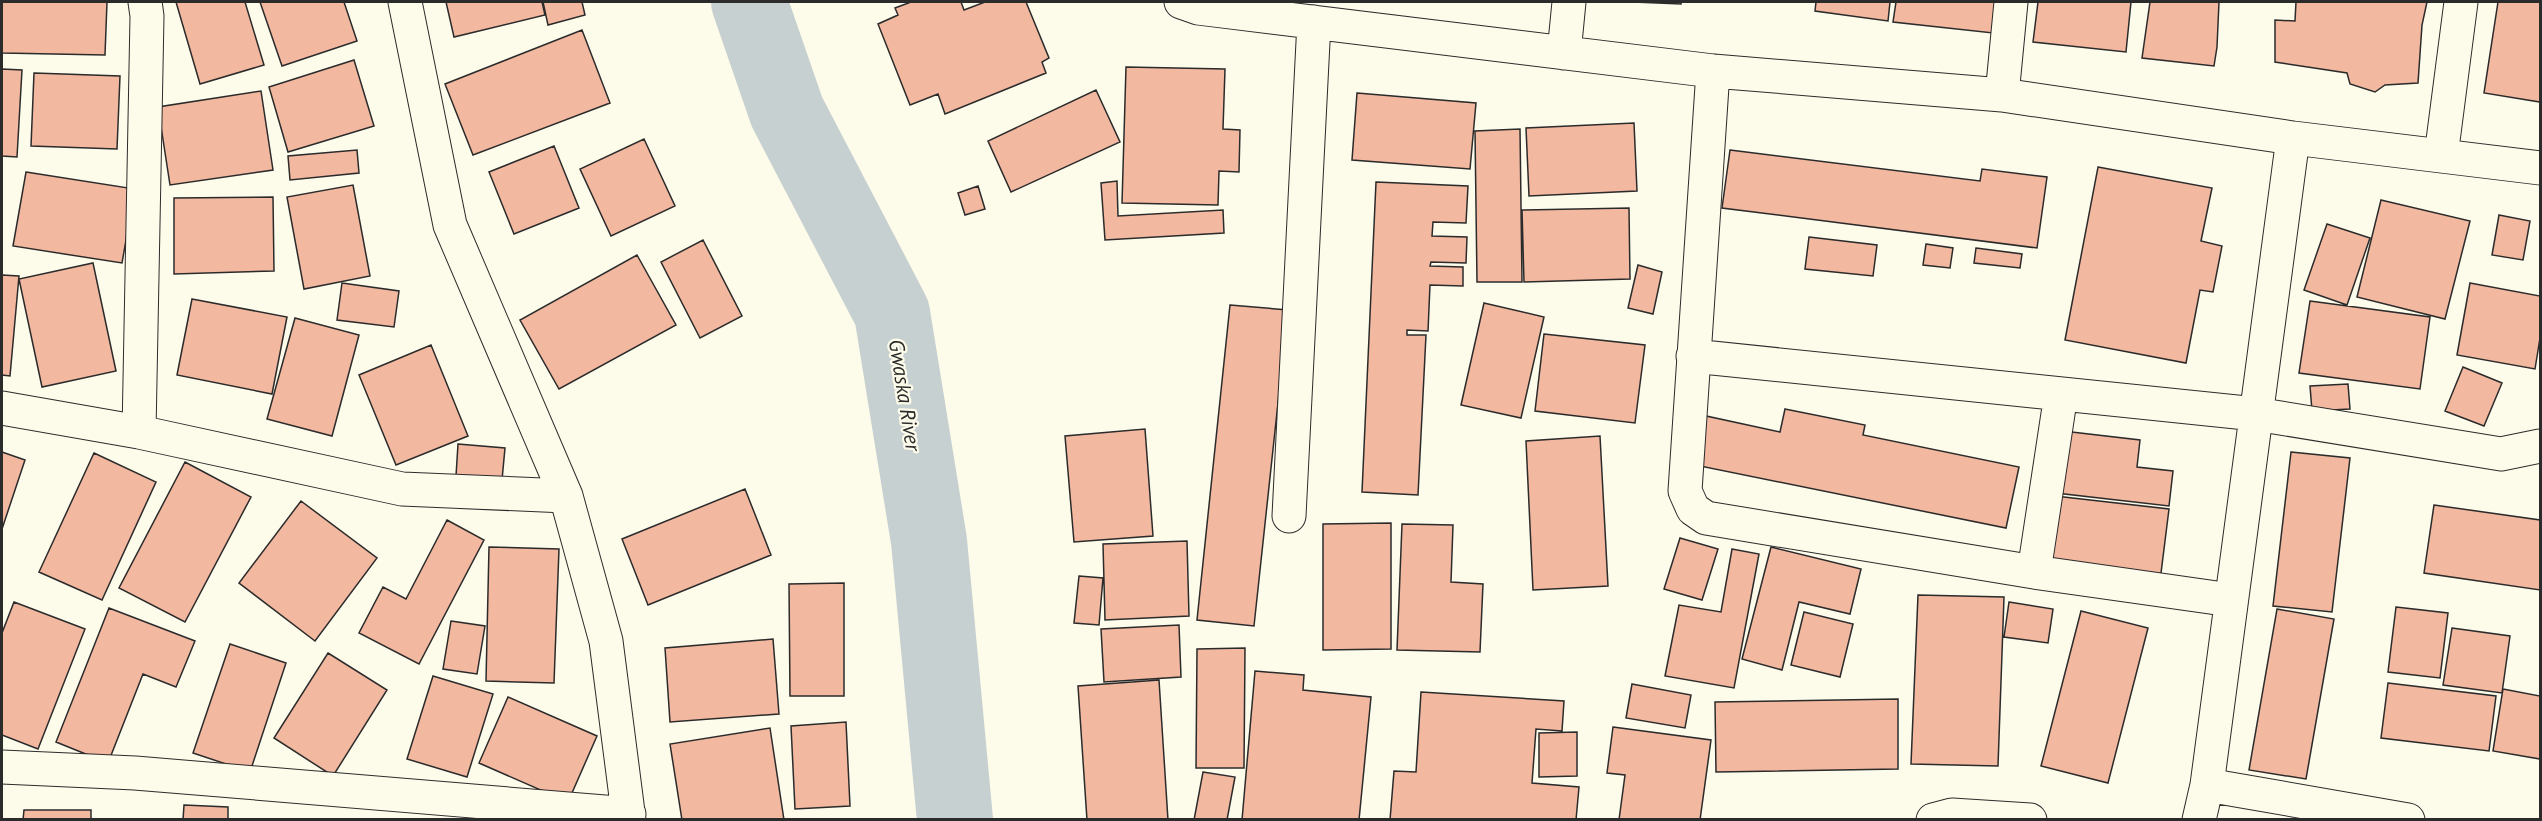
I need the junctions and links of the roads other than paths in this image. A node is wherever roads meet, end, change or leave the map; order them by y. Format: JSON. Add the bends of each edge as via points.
{"nodes":[{"id":1,"x":145,"y":2,"type":"edge"},
{"id":2,"x":405,"y":2,"type":"edge"},
{"id":3,"x":1181,"y":2,"type":"edge"},
{"id":4,"x":1569,"y":2,"type":"edge"},
{"id":5,"x":2012,"y":2,"type":"edge"},
{"id":6,"x":2461,"y":2,"type":"edge"},
{"id":7,"x":1314,"y":22,"type":"junction"},
{"id":8,"x":1563,"y":53,"type":"junction"},
{"id":9,"x":1713,"y":71,"type":"junction"},
{"id":10,"x":2002,"y":95,"type":"junction"},
{"id":11,"x":2293,"y":138,"type":"junction"},
{"id":12,"x":2441,"y":156,"type":"junction"},
{"id":13,"x":2541,"y":168,"type":"edge"},
{"id":14,"x":1693,"y":356,"type":"junction"},
{"id":15,"x":2061,"y":394,"type":"junction"},
{"id":16,"x":2,"y":408,"type":"edge"},
{"id":17,"x":2256,"y":414,"type":"junction"},
{"id":18,"x":139,"y":432,"type":"junction"},
{"id":19,"x":2541,"y":446,"type":"edge"},
{"id":20,"x":566,"y":496,"type":"junction"},
{"id":21,"x":1288,"y":516,"type":"dead end"},
{"id":22,"x":2034,"y":572,"type":"junction"},
{"id":23,"x":2231,"y":600,"type":"junction"},
{"id":24,"x":2,"y":767,"type":"edge"},
{"id":25,"x":2207,"y":785,"type":"junction"},
{"id":26,"x":629,"y":817,"type":"edge"},
{"id":27,"x":1933,"y":819,"type":"edge"},
{"id":28,"x":2030,"y":819,"type":"edge"},
{"id":29,"x":2199,"y":819,"type":"edge"},
{"id":30,"x":2408,"y":819,"type":"edge"}],
"edges":[{"from":1,"to":18,"type":"street"},
{"from":2,"to":20,"type":"street","via":[[450,225]]},
{"from":3,"to":7,"type":"street","via":[[1198,8]]},
{"from":4,"to":8,"type":"street"},
{"from":5,"to":10,"type":"street"},
{"from":6,"to":12,"type":"street"},
{"from":7,"to":8,"type":"street"},
{"from":7,"to":21,"type":"street"},
{"from":8,"to":9,"type":"street"},
{"from":9,"to":10,"type":"street"},
{"from":9,"to":14,"type":"street"},
{"from":10,"to":11,"type":"street"},
{"from":11,"to":12,"type":"street"},
{"from":11,"to":17,"type":"street"},
{"from":12,"to":13,"type":"street"},
{"from":14,"to":15,"type":"street"},
{"from":14,"to":22,"type":"street","via":[[1685,491],[1687,501],[1698,515]]},
{"from":15,"to":17,"type":"street"},
{"from":15,"to":22,"type":"street"},
{"from":16,"to":18,"type":"street"},
{"from":17,"to":19,"type":"street","via":[[2501,454]]},
{"from":17,"to":23,"type":"street"},
{"from":18,"to":20,"type":"street","via":[[402,489]]},
{"from":20,"to":26,"type":"street","via":[[606,641]]},
{"from":22,"to":23,"type":"street"},
{"from":23,"to":25,"type":"street"},
{"from":24,"to":26,"type":"street","via":[[135,773]]},
{"from":25,"to":29,"type":"street"},
{"from":25,"to":30,"type":"street"},
{"from":27,"to":28,"type":"street","via":[[1952,815]]}]}
